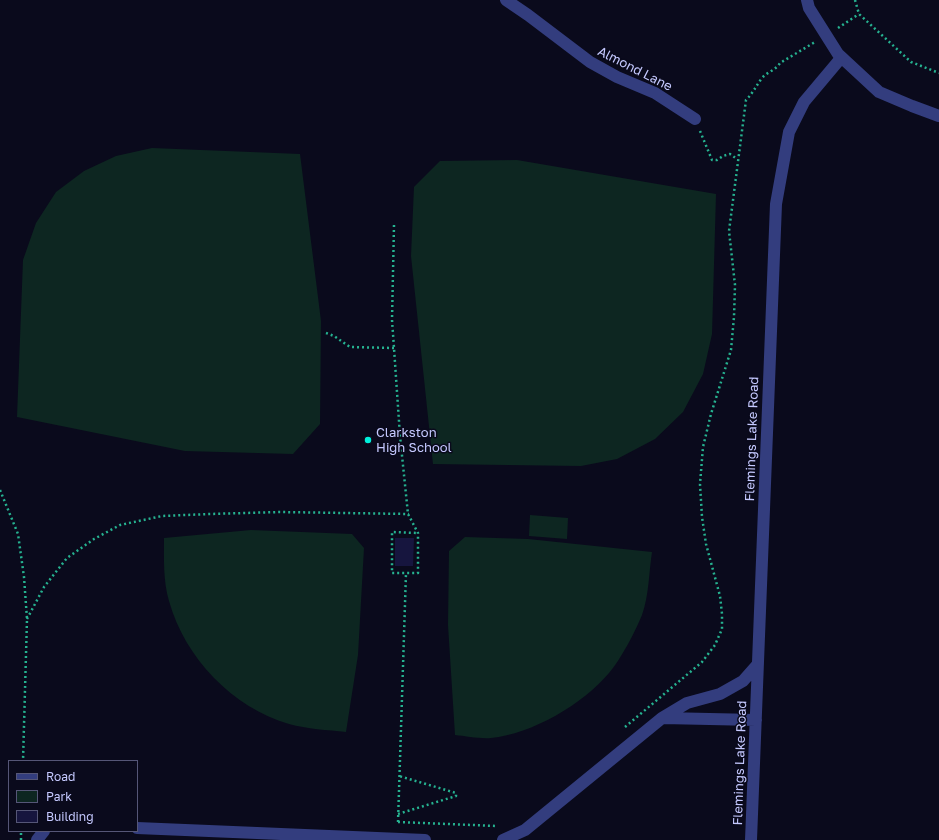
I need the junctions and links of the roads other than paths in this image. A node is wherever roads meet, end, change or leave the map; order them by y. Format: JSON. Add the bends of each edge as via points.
{"nodes":[{"id":1,"x":506,"y":0,"type":"edge"},
{"id":2,"x":807,"y":0,"type":"edge"},
{"id":3,"x":841,"y":58,"type":"junction"},
{"id":4,"x":939,"y":116,"type":"edge"},
{"id":5,"x":695,"y":119,"type":"road end"},
{"id":6,"x":758,"y":664,"type":"junction"},
{"id":7,"x":662,"y":718,"type":"junction"},
{"id":8,"x":756,"y":720,"type":"junction"},
{"id":9,"x":138,"y":828,"type":"edge"},
{"id":10,"x":43,"y":832,"type":"edge"},
{"id":11,"x":37,"y":840,"type":"edge"},
{"id":12,"x":425,"y":840,"type":"edge"},
{"id":13,"x":503,"y":840,"type":"edge"},
{"id":14,"x":751,"y":840,"type":"edge"}],
"edges":[{"from":1,"to":5,"type":"street","name":"Almond Lane","via":[[590,62],[655,93]]},
{"from":2,"to":3,"type":"street","via":[[809,8]]},
{"from":3,"to":4,"type":"street","via":[[879,92]]},
{"from":3,"to":6,"type":"street","name":"Flemings Lake Road","via":[[804,102],[789,132],[776,204]]},
{"from":6,"to":7,"type":"street","via":[[743,681],[720,694],[687,703]]},
{"from":6,"to":8,"type":"street","name":"Flemings Lake Road"},
{"from":7,"to":8,"type":"street"},
{"from":7,"to":13,"type":"street","via":[[525,830]]},
{"from":8,"to":14,"type":"street","name":"Flemings Lake Road"},
{"from":9,"to":12,"type":"street"},
{"from":10,"to":11,"type":"street"}]}
